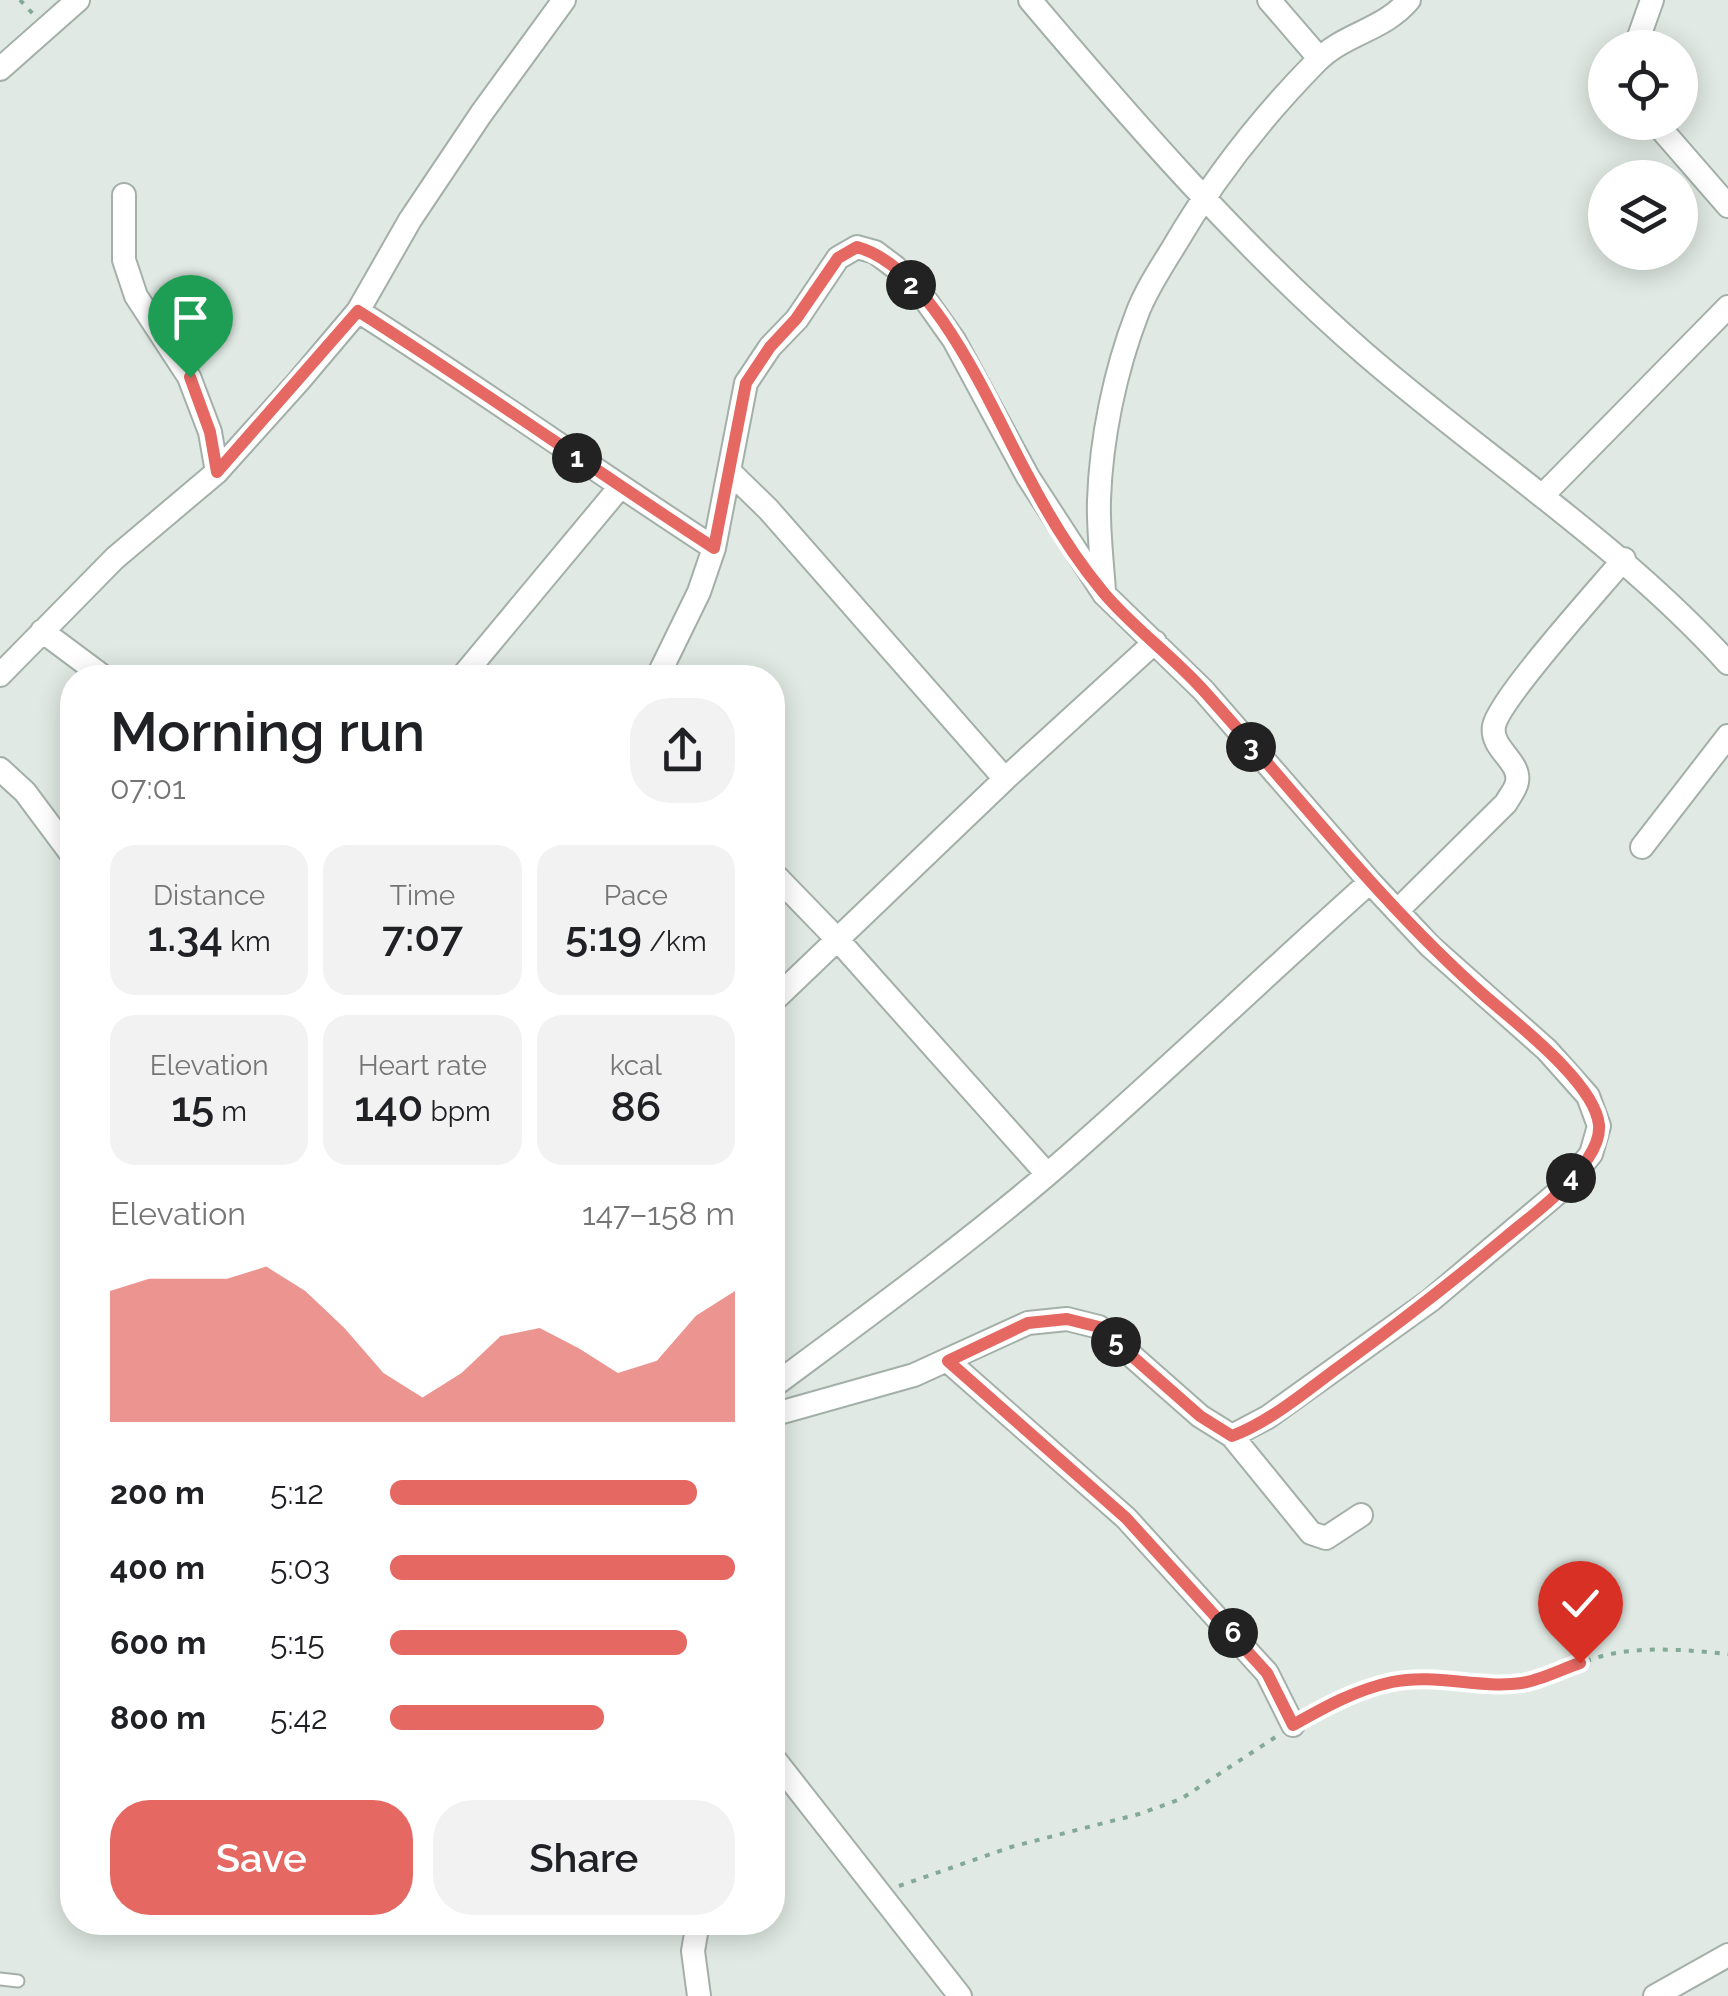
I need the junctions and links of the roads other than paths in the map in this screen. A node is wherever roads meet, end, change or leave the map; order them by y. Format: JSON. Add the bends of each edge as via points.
{"nodes":[{"id":1,"x":78,"y":0,"type":"edge"},
{"id":2,"x":564,"y":0,"type":"edge"},
{"id":3,"x":1030,"y":0,"type":"edge"},
{"id":4,"x":1269,"y":0,"type":"edge"},
{"id":5,"x":1409,"y":0,"type":"edge"},
{"id":6,"x":1652,"y":0,"type":"edge"},
{"id":7,"x":1641,"y":30,"type":"edge"},
{"id":8,"x":1320,"y":58,"type":"junction"},
{"id":9,"x":0,"y":69,"type":"edge"},
{"id":10,"x":1672,"y":140,"type":"edge"},
{"id":11,"x":124,"y":195,"type":"dead end"},
{"id":12,"x":1202,"y":199,"type":"junction"},
{"id":13,"x":1726,"y":199,"type":"edge"},
{"id":14,"x":1728,"y":307,"type":"edge"},
{"id":15,"x":358,"y":311,"type":"junction"},
{"id":16,"x":217,"y":472,"type":"junction"},
{"id":17,"x":730,"y":472,"type":"junction"},
{"id":18,"x":620,"y":487,"type":"junction"},
{"id":19,"x":1542,"y":496,"type":"junction"},
{"id":20,"x":714,"y":548,"type":"junction"},
{"id":21,"x":1624,"y":560,"type":"junction"},
{"id":22,"x":1104,"y":594,"type":"junction"},
{"id":23,"x":42,"y":631,"type":"junction"},
{"id":24,"x":1155,"y":642,"type":"junction"},
{"id":25,"x":1728,"y":663,"type":"edge"},
{"id":26,"x":88,"y":665,"type":"edge"},
{"id":27,"x":472,"y":665,"type":"edge"},
{"id":28,"x":663,"y":665,"type":"edge"},
{"id":29,"x":0,"y":676,"type":"edge"},
{"id":30,"x":1728,"y":736,"type":"edge"},
{"id":31,"x":0,"y":769,"type":"edge"},
{"id":32,"x":1005,"y":779,"type":"junction"},
{"id":33,"x":60,"y":838,"type":"edge"},
{"id":34,"x":1642,"y":847,"type":"dead end"},
{"id":35,"x":1370,"y":882,"type":"junction"},
{"id":36,"x":785,"y":885,"type":"edge"},
{"id":37,"x":1398,"y":911,"type":"junction"},
{"id":38,"x":838,"y":940,"type":"junction"},
{"id":39,"x":785,"y":990,"type":"edge"},
{"id":40,"x":1047,"y":1174,"type":"junction"},
{"id":41,"x":948,"y":1361,"type":"junction"},
{"id":42,"x":785,"y":1378,"type":"edge"},
{"id":43,"x":785,"y":1412,"type":"edge"},
{"id":44,"x":1232,"y":1436,"type":"junction"},
{"id":45,"x":1360,"y":1515,"type":"dead end"},
{"id":46,"x":1293,"y":1725,"type":"road end"},
{"id":47,"x":785,"y":1772,"type":"edge"},
{"id":48,"x":696,"y":1935,"type":"edge"},
{"id":49,"x":1728,"y":1955,"type":"edge"},
{"id":50,"x":0,"y":1979,"type":"edge"},
{"id":51,"x":18,"y":1981,"type":"dead end"},
{"id":52,"x":699,"y":1996,"type":"edge"},
{"id":53,"x":960,"y":1996,"type":"edge"},
{"id":54,"x":1655,"y":1996,"type":"edge"}],
"edges":[{"from":1,"to":9,"type":"street"},
{"from":2,"to":15,"type":"street","via":[[410,220]]},
{"from":3,"to":12,"type":"street"},
{"from":4,"to":8,"type":"street"},
{"from":5,"to":8,"type":"street","via":[[1386,22]]},
{"from":6,"to":7,"type":"street"},
{"from":8,"to":12,"type":"street","via":[[1254,128]]},
{"from":10,"to":13,"type":"street"},
{"from":11,"to":16,"type":"street","via":[[124,260],[136,296],[190,377]]},
{"from":12,"to":19,"type":"street","via":[[1365,354]]},
{"from":12,"to":22,"type":"street","via":[[1137,312],[1118,372],[1099,499]]},
{"from":14,"to":19,"type":"street"},
{"from":15,"to":16,"type":"street"},
{"from":15,"to":18,"type":"street"},
{"from":16,"to":23,"type":"street"},
{"from":17,"to":20,"type":"street"},
{"from":17,"to":22,"type":"street","via":[[746,383],[838,258],[857,247],[875,252],[928,302],[954,340],[1028,477]]},
{"from":17,"to":32,"type":"street"},
{"from":18,"to":20,"type":"street"},
{"from":18,"to":27,"type":"street"},
{"from":19,"to":21,"type":"street"},
{"from":20,"to":28,"type":"street"},
{"from":21,"to":25,"type":"street"},
{"from":21,"to":37,"type":"street","via":[[1495,721],[1493,736],[1518,783],[1506,803]]},
{"from":22,"to":24,"type":"street"},
{"from":23,"to":26,"type":"street"},
{"from":23,"to":29,"type":"street"},
{"from":24,"to":32,"type":"street"},
{"from":24,"to":35,"type":"street"},
{"from":30,"to":34,"type":"street"},
{"from":31,"to":33,"type":"street"},
{"from":32,"to":38,"type":"street"},
{"from":35,"to":37,"type":"street"},
{"from":35,"to":40,"type":"street"},
{"from":36,"to":38,"type":"street"},
{"from":37,"to":44,"type":"street","via":[[1548,1050],[1588,1096],[1599,1126],[1591,1154],[1561,1190],[1430,1300],[1268,1418]]},
{"from":38,"to":39,"type":"street"},
{"from":38,"to":40,"type":"street"},
{"from":40,"to":42,"type":"street","via":[[912,1286]]},
{"from":41,"to":43,"type":"street"},
{"from":41,"to":44,"type":"street","via":[[1028,1323],[1067,1319],[1099,1327]]},
{"from":41,"to":46,"type":"street","via":[[1126,1518],[1267,1673]]},
{"from":44,"to":45,"type":"street","via":[[1319,1538]]},
{"from":47,"to":53,"type":"street"},
{"from":48,"to":52,"type":"street"},
{"from":49,"to":54,"type":"street"},
{"from":50,"to":51,"type":"lane"}]}
